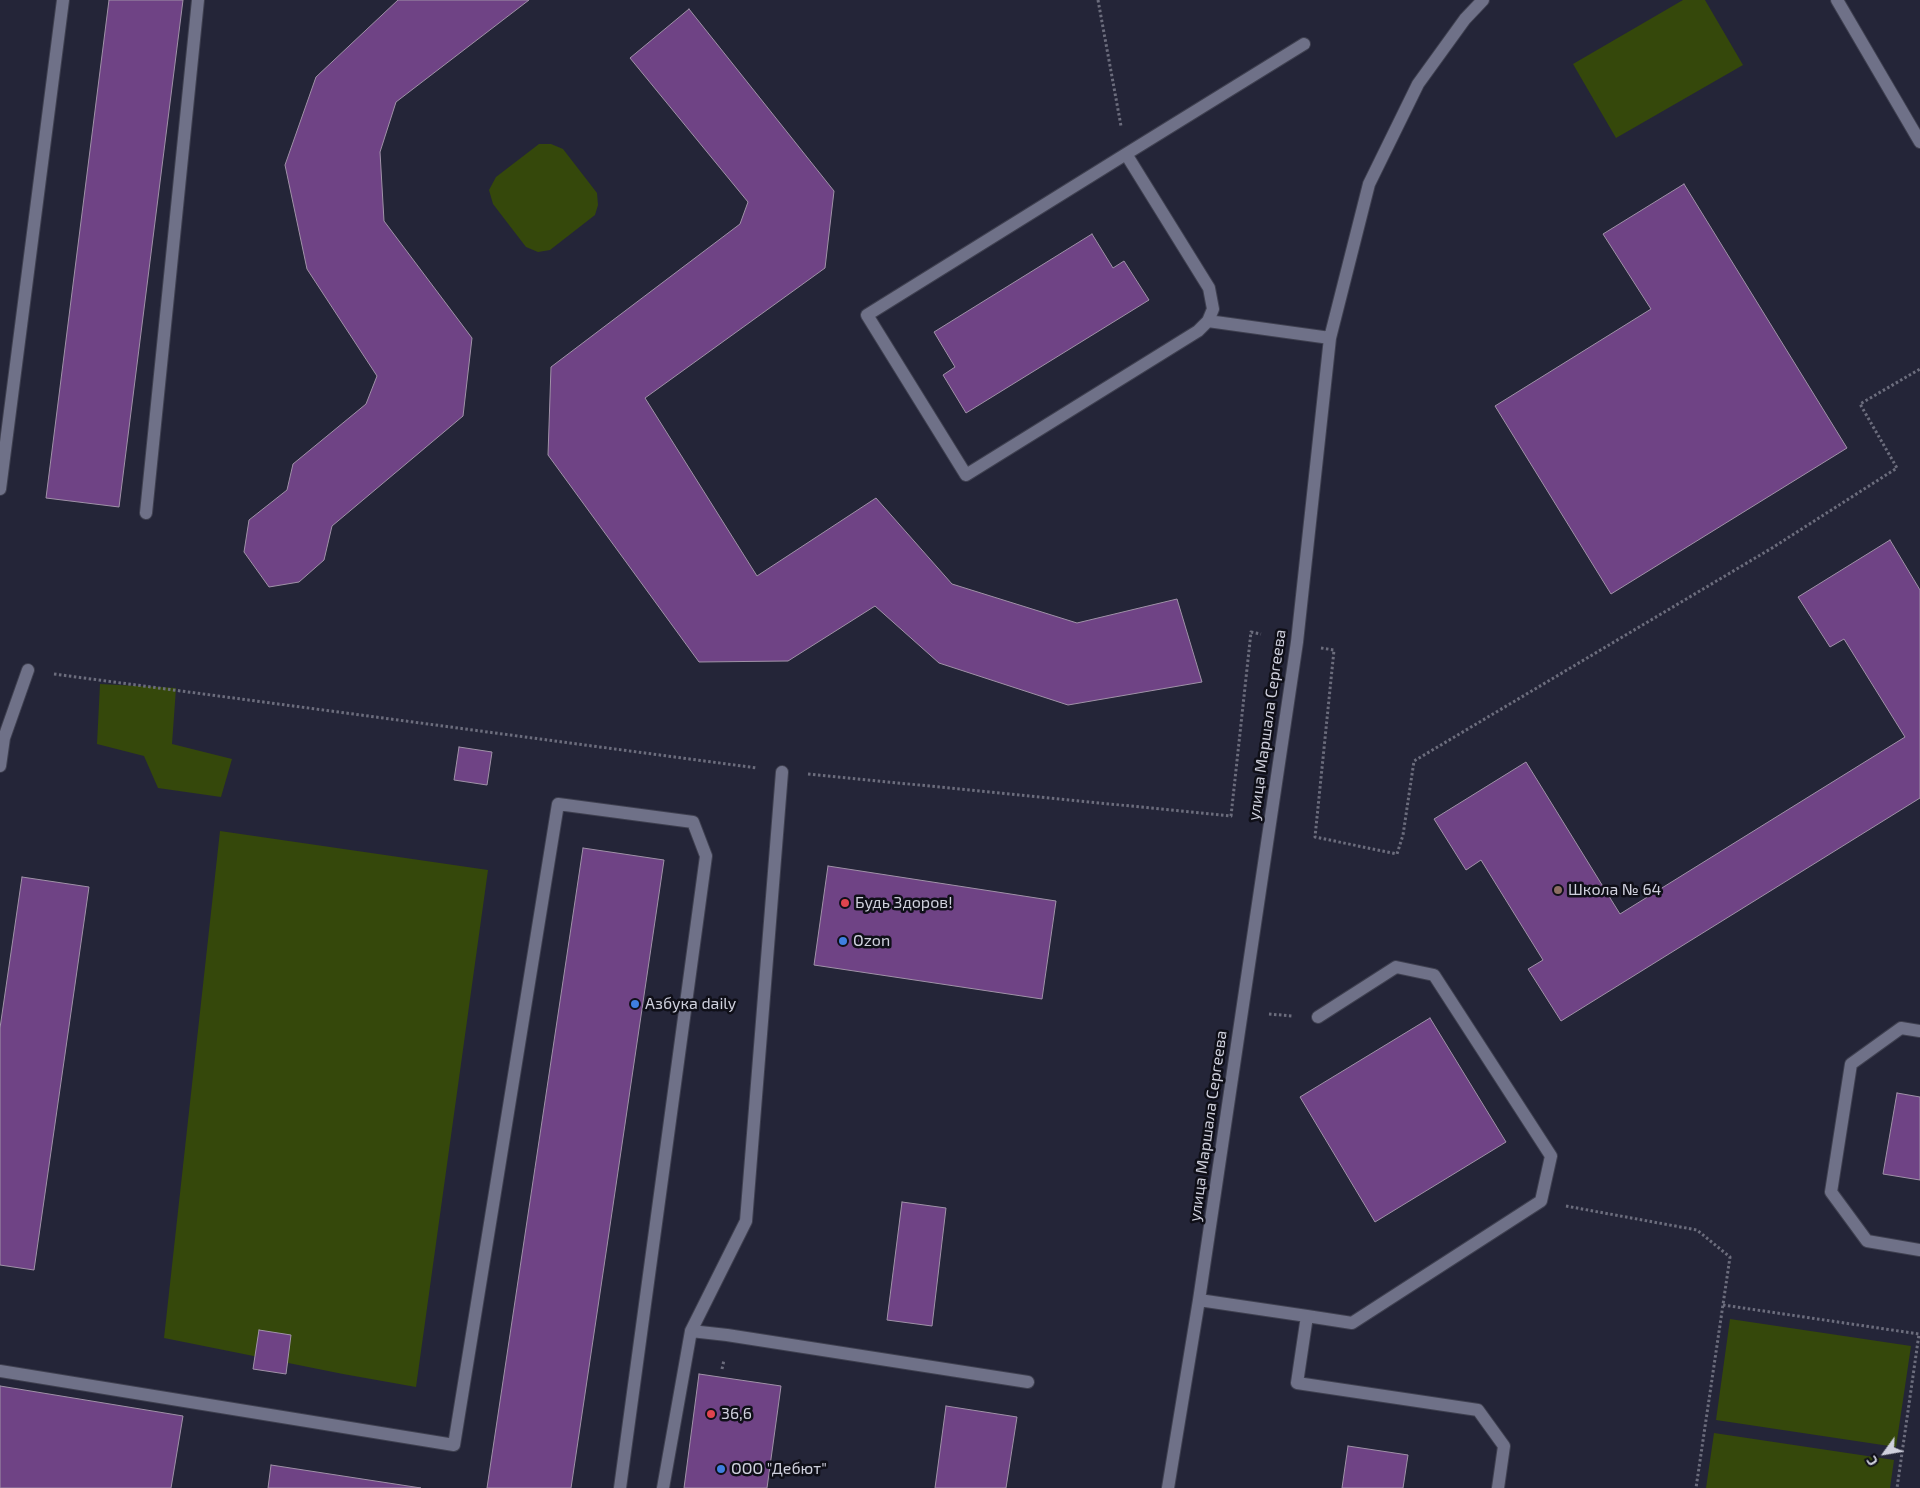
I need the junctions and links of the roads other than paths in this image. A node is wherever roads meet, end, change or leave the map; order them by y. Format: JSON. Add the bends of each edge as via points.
{"nodes":[{"id":1,"x":63,"y":0,"type":"edge"},
{"id":2,"x":198,"y":0,"type":"edge"},
{"id":3,"x":1482,"y":0,"type":"edge"},
{"id":4,"x":1837,"y":0,"type":"edge"},
{"id":5,"x":1304,"y":44,"type":"dead end"},
{"id":6,"x":1920,"y":142,"type":"edge"},
{"id":7,"x":1126,"y":154,"type":"junction"},
{"id":8,"x":1208,"y":321,"type":"junction"},
{"id":9,"x":1330,"y":338,"type":"junction"},
{"id":10,"x":0,"y":489,"type":"edge"},
{"id":11,"x":146,"y":513,"type":"dead end"},
{"id":12,"x":28,"y":670,"type":"road end"},
{"id":13,"x":0,"y":766,"type":"edge"},
{"id":14,"x":782,"y":772,"type":"road end"},
{"id":15,"x":1318,"y":1017,"type":"road end"},
{"id":16,"x":1920,"y":1031,"type":"edge"},
{"id":17,"x":1920,"y":1250,"type":"edge"},
{"id":18,"x":1199,"y":1300,"type":"junction"},
{"id":19,"x":1307,"y":1316,"type":"junction"},
{"id":20,"x":692,"y":1331,"type":"junction"},
{"id":21,"x":0,"y":1371,"type":"edge"},
{"id":22,"x":1028,"y":1382,"type":"dead end"},
{"id":23,"x":620,"y":1488,"type":"edge"},
{"id":24,"x":663,"y":1488,"type":"edge"},
{"id":25,"x":1168,"y":1488,"type":"edge"},
{"id":26,"x":1498,"y":1488,"type":"edge"}],
"edges":[{"from":1,"to":10,"type":"street"},
{"from":2,"to":11,"type":"street"},
{"from":3,"to":9,"type":"street","name":"улица Маршала Сергеева","via":[[1418,84],[1369,184]]},
{"from":4,"to":6,"type":"street"},
{"from":5,"to":7,"type":"street"},
{"from":7,"to":8,"type":"street","via":[[1210,288],[1213,309]]},
{"from":7,"to":8,"type":"street","via":[[867,315],[966,474],[1198,331]]},
{"from":8,"to":9,"type":"street"},
{"from":9,"to":18,"type":"street","name":"улица Маршала Сергеева","via":[[1297,642]]},
{"from":12,"to":13,"type":"street","via":[[4,738]]},
{"from":14,"to":20,"type":"street","via":[[746,1221]]},
{"from":15,"to":19,"type":"street","via":[[1396,966],[1434,975],[1551,1156],[1541,1201],[1352,1323]]},
{"from":16,"to":17,"type":"street","via":[[1901,1028],[1851,1064],[1831,1192],[1867,1241]]},
{"from":18,"to":19,"type":"street"},
{"from":18,"to":25,"type":"street","name":"улица Маршала Сергеева"},
{"from":19,"to":26,"type":"street","via":[[1297,1383],[1478,1410],[1504,1446]]},
{"from":20,"to":22,"type":"street"},
{"from":20,"to":24,"type":"street"},
{"from":21,"to":23,"type":"street","via":[[454,1444],[558,804],[693,822],[706,856]]}]}
